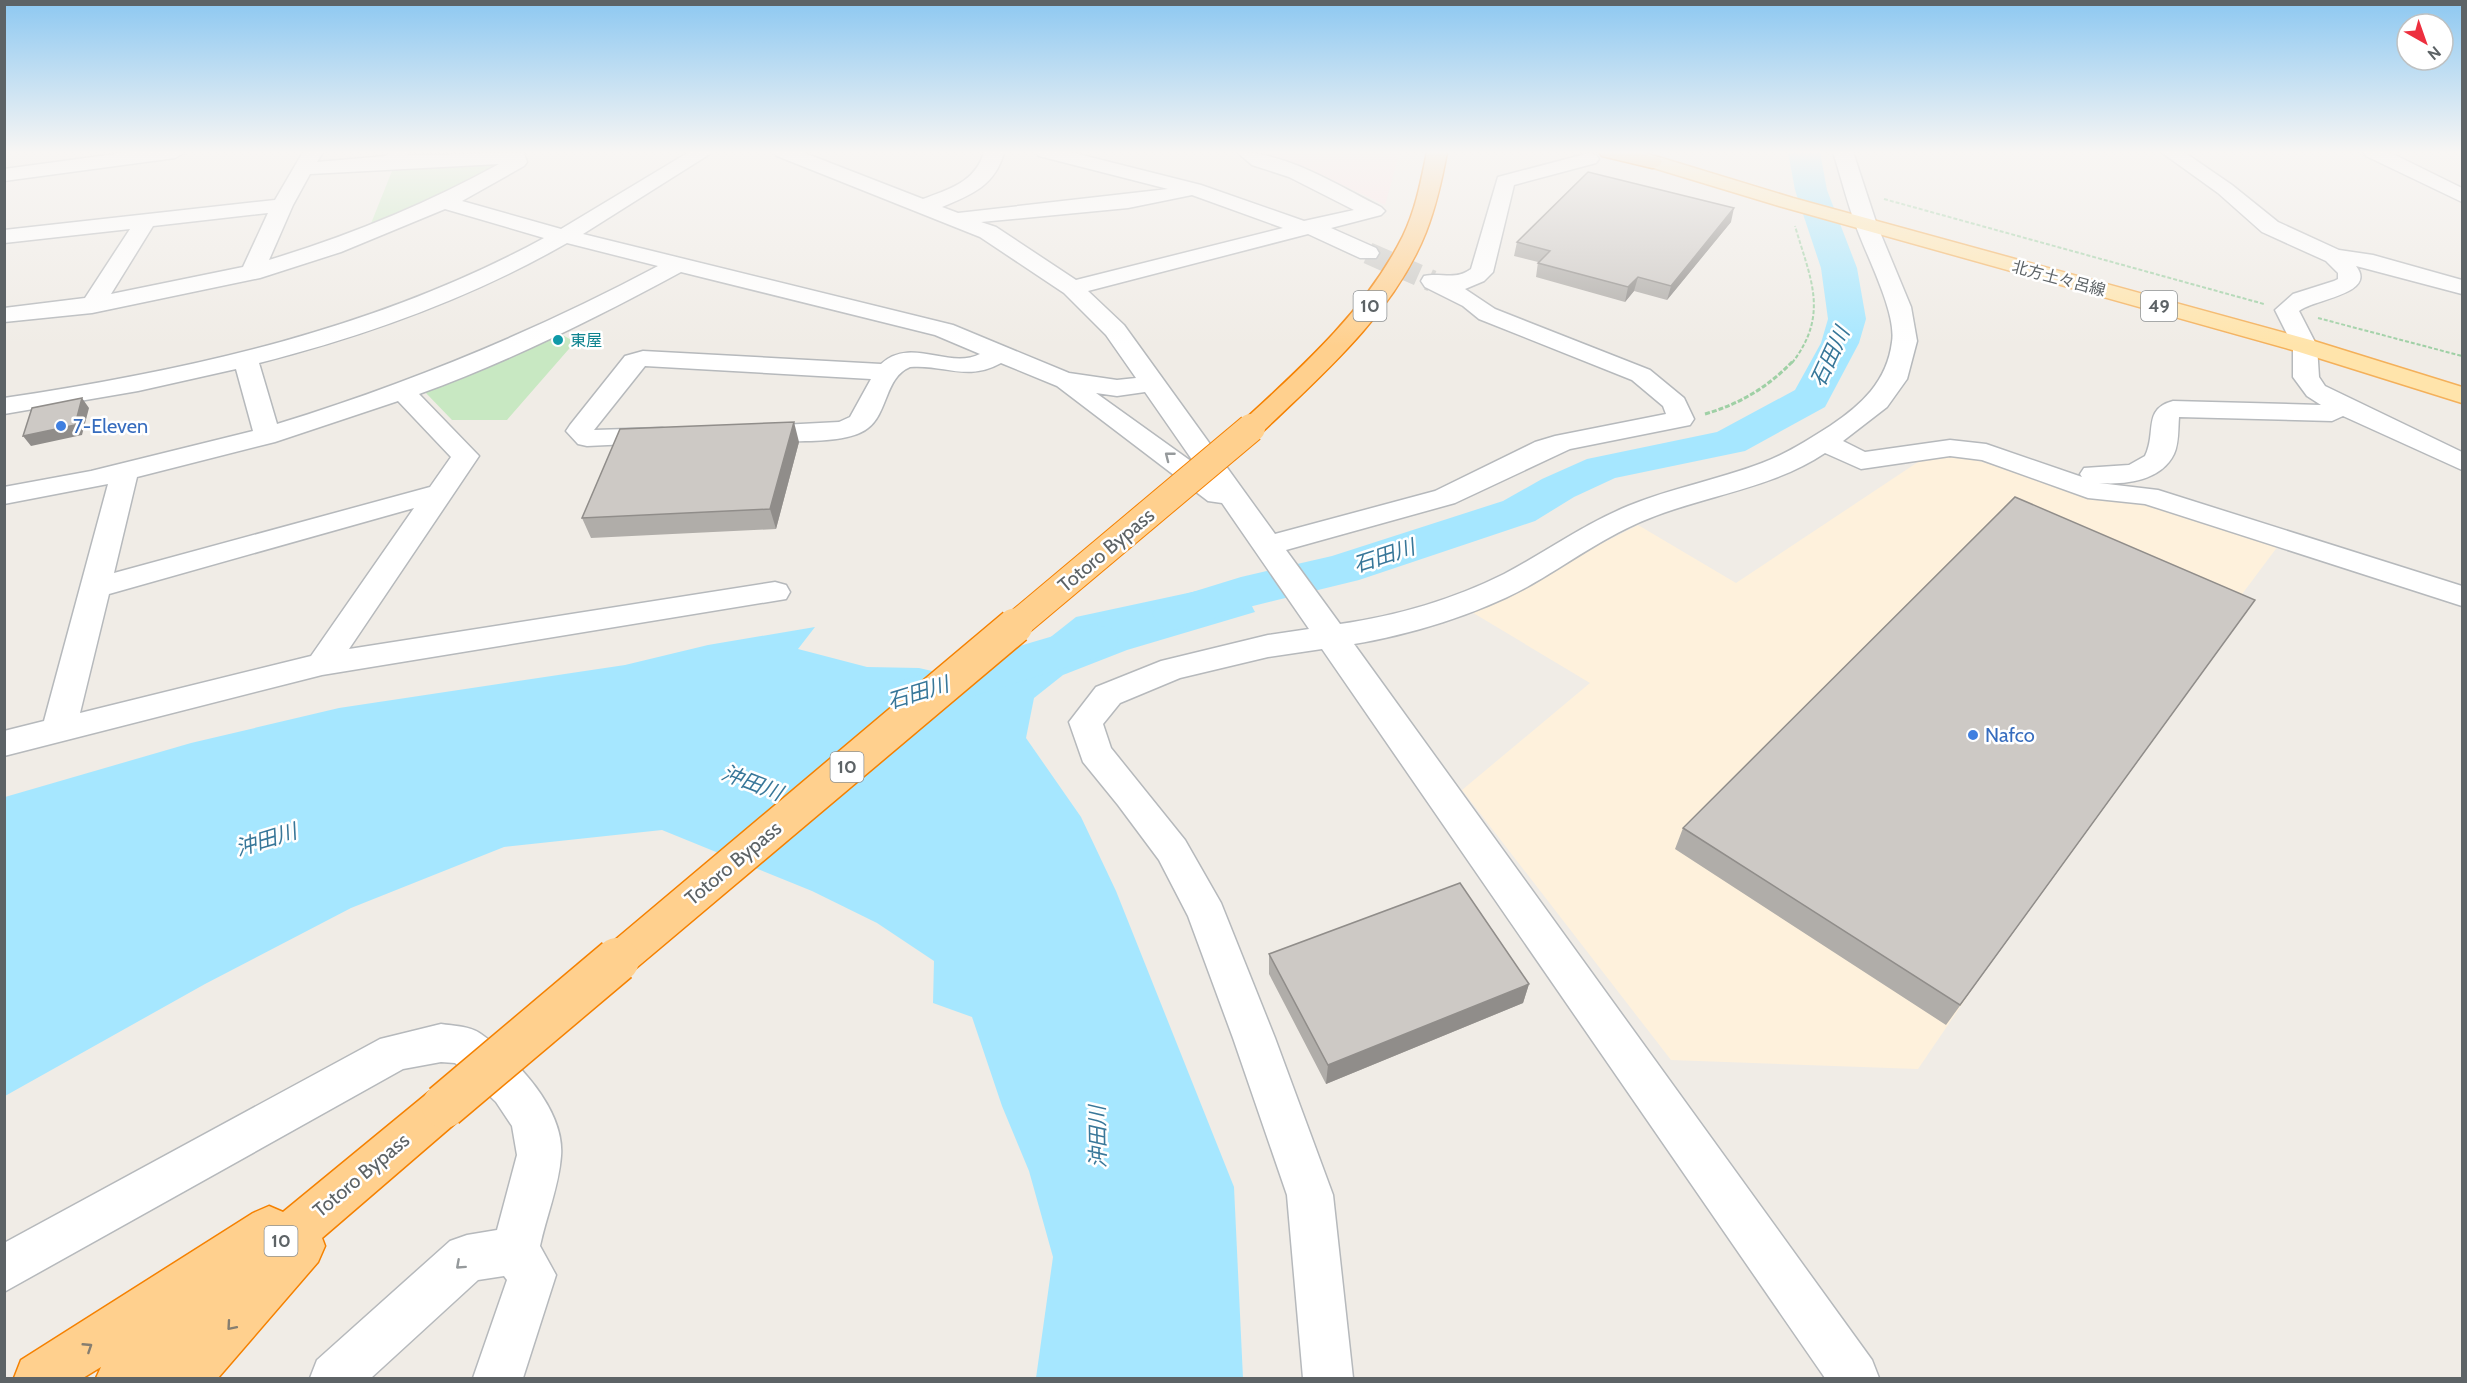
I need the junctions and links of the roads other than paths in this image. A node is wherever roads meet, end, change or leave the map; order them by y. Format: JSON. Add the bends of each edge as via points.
{"nodes":[{"id":1,"x":184,"y":217,"type":"edge"},
{"id":2,"x":277,"y":217,"type":"edge"},
{"id":3,"x":411,"y":217,"type":"edge"},
{"id":4,"x":494,"y":217,"type":"edge"},
{"id":5,"x":582,"y":217,"type":"edge"},
{"id":6,"x":587,"y":217,"type":"edge"},
{"id":7,"x":952,"y":217,"type":"edge"},
{"id":8,"x":973,"y":217,"type":"edge"},
{"id":9,"x":1272,"y":217,"type":"edge"},
{"id":10,"x":1354,"y":217,"type":"edge"},
{"id":11,"x":1421,"y":217,"type":"edge"},
{"id":12,"x":1496,"y":217,"type":"edge"},
{"id":13,"x":1837,"y":217,"type":"edge"},
{"id":14,"x":1859,"y":217,"type":"edge"},
{"id":15,"x":2258,"y":217,"type":"edge"},
{"id":16,"x":958,"y":219,"type":"junction"},
{"id":17,"x":146,"y":221,"type":"junction"},
{"id":18,"x":1860,"y":223,"type":"junction"},
{"id":19,"x":1312,"y":228,"type":"junction"},
{"id":20,"x":555,"y":234,"type":"junction"},
{"id":21,"x":4,"y":237,"type":"edge"},
{"id":22,"x":1368,"y":253,"type":"tunnel mouth"},
{"id":23,"x":2334,"y":256,"type":"junction"},
{"id":24,"x":677,"y":265,"type":"junction"},
{"id":25,"x":252,"y":273,"type":"junction"},
{"id":26,"x":2463,"y":287,"type":"edge"},
{"id":27,"x":1072,"y":288,"type":"junction"},
{"id":28,"x":93,"y":306,"type":"junction"},
{"id":29,"x":4,"y":315,"type":"edge"},
{"id":30,"x":2305,"y":346,"type":"junction"},
{"id":31,"x":1001,"y":353,"type":"junction"},
{"id":32,"x":245,"y":358,"type":"junction"},
{"id":33,"x":888,"y":372,"type":"junction"},
{"id":34,"x":1063,"y":380,"type":"junction"},
{"id":35,"x":1154,"y":383,"type":"junction"},
{"id":36,"x":402,"y":391,"type":"junction"},
{"id":37,"x":4,"y":393,"type":"edge"},
{"id":38,"x":2463,"y":395,"type":"edge"},
{"id":39,"x":2340,"y":405,"type":"junction"},
{"id":40,"x":4,"y":406,"type":"edge"},
{"id":41,"x":728,"y":434,"type":"edge"},
{"id":42,"x":267,"y":435,"type":"junction"},
{"id":43,"x":681,"y":435,"type":"edge"},
{"id":44,"x":1832,"y":436,"type":"junction"},
{"id":45,"x":2463,"y":462,"type":"edge"},
{"id":46,"x":125,"y":471,"type":"junction"},
{"id":47,"x":438,"y":493,"type":"junction"},
{"id":48,"x":4,"y":495,"type":"edge"},
{"id":49,"x":1248,"y":519,"type":"junction"},
{"id":50,"x":1273,"y":551,"type":"junction"},
{"id":51,"x":95,"y":588,"type":"junction"},
{"id":52,"x":775,"y":592,"type":"dead end"},
{"id":53,"x":2463,"y":596,"type":"edge"},
{"id":54,"x":1329,"y":636,"type":"junction"},
{"id":55,"x":322,"y":664,"type":"junction"},
{"id":56,"x":59,"y":730,"type":"junction"},
{"id":57,"x":4,"y":744,"type":"edge"},
{"id":58,"x":381,"y":1156,"type":"junction"},
{"id":59,"x":515,"y":1251,"type":"junction"},
{"id":60,"x":4,"y":1269,"type":"edge"},
{"id":61,"x":39,"y":1378,"type":"edge"},
{"id":62,"x":121,"y":1378,"type":"edge"},
{"id":63,"x":185,"y":1378,"type":"edge"},
{"id":64,"x":335,"y":1378,"type":"edge"},
{"id":65,"x":498,"y":1378,"type":"edge"},
{"id":66,"x":1328,"y":1378,"type":"edge"},
{"id":67,"x":1854,"y":1378,"type":"edge"}],
"edges":[{"from":1,"to":17,"type":"street"},
{"from":2,"to":25,"type":"street"},
{"from":3,"to":25,"type":"street"},
{"from":4,"to":20,"type":"street"},
{"from":5,"to":20,"type":"street"},
{"from":6,"to":20,"type":"street"},
{"from":7,"to":16,"type":"street"},
{"from":8,"to":16,"type":"street"},
{"from":9,"to":19,"type":"street"},
{"from":10,"to":19,"type":"street"},
{"from":11,"to":58,"type":"highway","name":"Totoro Bypass","number":"10","bridge":true,"via":[[1389,281],[1362,317],[1251,428]]},
{"from":12,"to":50,"type":"street","via":[[1482,272],[1456,285],[1432,281],[1487,314],[1641,375],[1675,403],[1681,419],[1545,448],[1445,497]]},
{"from":13,"to":18,"type":"main road","name":"北方土々呂線","number":"49"},
{"from":14,"to":18,"type":"street"},
{"from":15,"to":23,"type":"street","via":[[2270,226]]},
{"from":16,"to":27,"type":"street","via":[[988,232]]},
{"from":17,"to":21,"type":"street"},
{"from":17,"to":28,"type":"street"},
{"from":18,"to":30,"type":"main road","name":"北方土々呂線","number":"49"},
{"from":18,"to":44,"type":"street","via":[[1899,307],[1905,341],[1894,379],[1878,402]]},
{"from":19,"to":22,"type":"street"},
{"from":19,"to":27,"type":"street"},
{"from":20,"to":24,"type":"street"},
{"from":20,"to":32,"type":"street","via":[[507,265],[426,301]]},
{"from":20,"to":37,"type":"street","via":[[413,293],[304,329],[179,362]]},
{"from":23,"to":26,"type":"street","via":[[2373,262]]},
{"from":23,"to":30,"type":"street","via":[[2349,272],[2349,281],[2340,290],[2295,301],[2287,310]]},
{"from":24,"to":31,"type":"street","via":[[933,327]]},
{"from":24,"to":36,"type":"street","via":[[516,346]]},
{"from":25,"to":28,"type":"street"},
{"from":27,"to":35,"type":"street","via":[[1115,330]]},
{"from":28,"to":29,"type":"street"},
{"from":30,"to":38,"type":"main road","name":"北方土々呂線","number":"49"},
{"from":30,"to":39,"type":"street","via":[[2306,378],[2316,391]]},
{"from":31,"to":33,"type":"street","via":[[971,366],[912,359],[892,366]]},
{"from":31,"to":34,"type":"street"},
{"from":32,"to":40,"type":"street","via":[[109,389]]},
{"from":32,"to":42,"type":"street"},
{"from":33,"to":41,"type":"street","via":[[860,422],[844,430]]},
{"from":33,"to":43,"type":"street","via":[[643,358],[634,361],[579,431],[587,438]]},
{"from":34,"to":35,"type":"street","via":[[1117,388]]},
{"from":49,"to":34,"type":"street","one_way":true},
{"from":35,"to":49,"type":"street"},
{"from":36,"to":42,"type":"street"},
{"from":36,"to":47,"type":"street","via":[[465,456]]},
{"from":39,"to":44,"type":"street","via":[[2332,413],[2173,408],[2167,412],[2160,454],[2153,464],[2137,472],[2114,475],[2076,471],[1961,435],[1885,439]]},
{"from":39,"to":45,"type":"street"},
{"from":42,"to":46,"type":"street"},
{"from":44,"to":53,"type":"street","via":[[1861,461],[1950,448],[1986,452],[2098,492],[2148,496]]},
{"from":44,"to":54,"type":"street","via":[[1773,469],[1639,512],[1514,580],[1450,608],[1380,629]]},
{"from":46,"to":48,"type":"street"},
{"from":46,"to":51,"type":"street"},
{"from":47,"to":51,"type":"street"},
{"from":47,"to":55,"type":"street"},
{"from":49,"to":50,"type":"street"},
{"from":50,"to":54,"type":"street"},
{"from":51,"to":56,"type":"street"},
{"from":52,"to":55,"type":"street"},
{"from":54,"to":66,"type":"street","via":[[1172,669],[1108,695],[1086,722],[1095,753],[1172,850],[1207,914],[1254,1038],[1310,1195]]},
{"from":54,"to":67,"type":"street"},
{"from":55,"to":56,"type":"street"},
{"from":56,"to":57,"type":"street"},
{"from":61,"to":58,"type":"highway","one_way":true},
{"from":58,"to":62,"type":"highway","name":"Totoro Bypass","number":"10"},
{"from":58,"to":63,"type":"highway","one_way":true},
{"from":59,"to":60,"type":"street","via":[[539,1155],[533,1120],[511,1088],[465,1046],[441,1043],[395,1052]]},
{"from":59,"to":64,"type":"street","one_way":true,"via":[[467,1258]]},
{"from":59,"to":65,"type":"street","via":[[532,1275]]}]}
